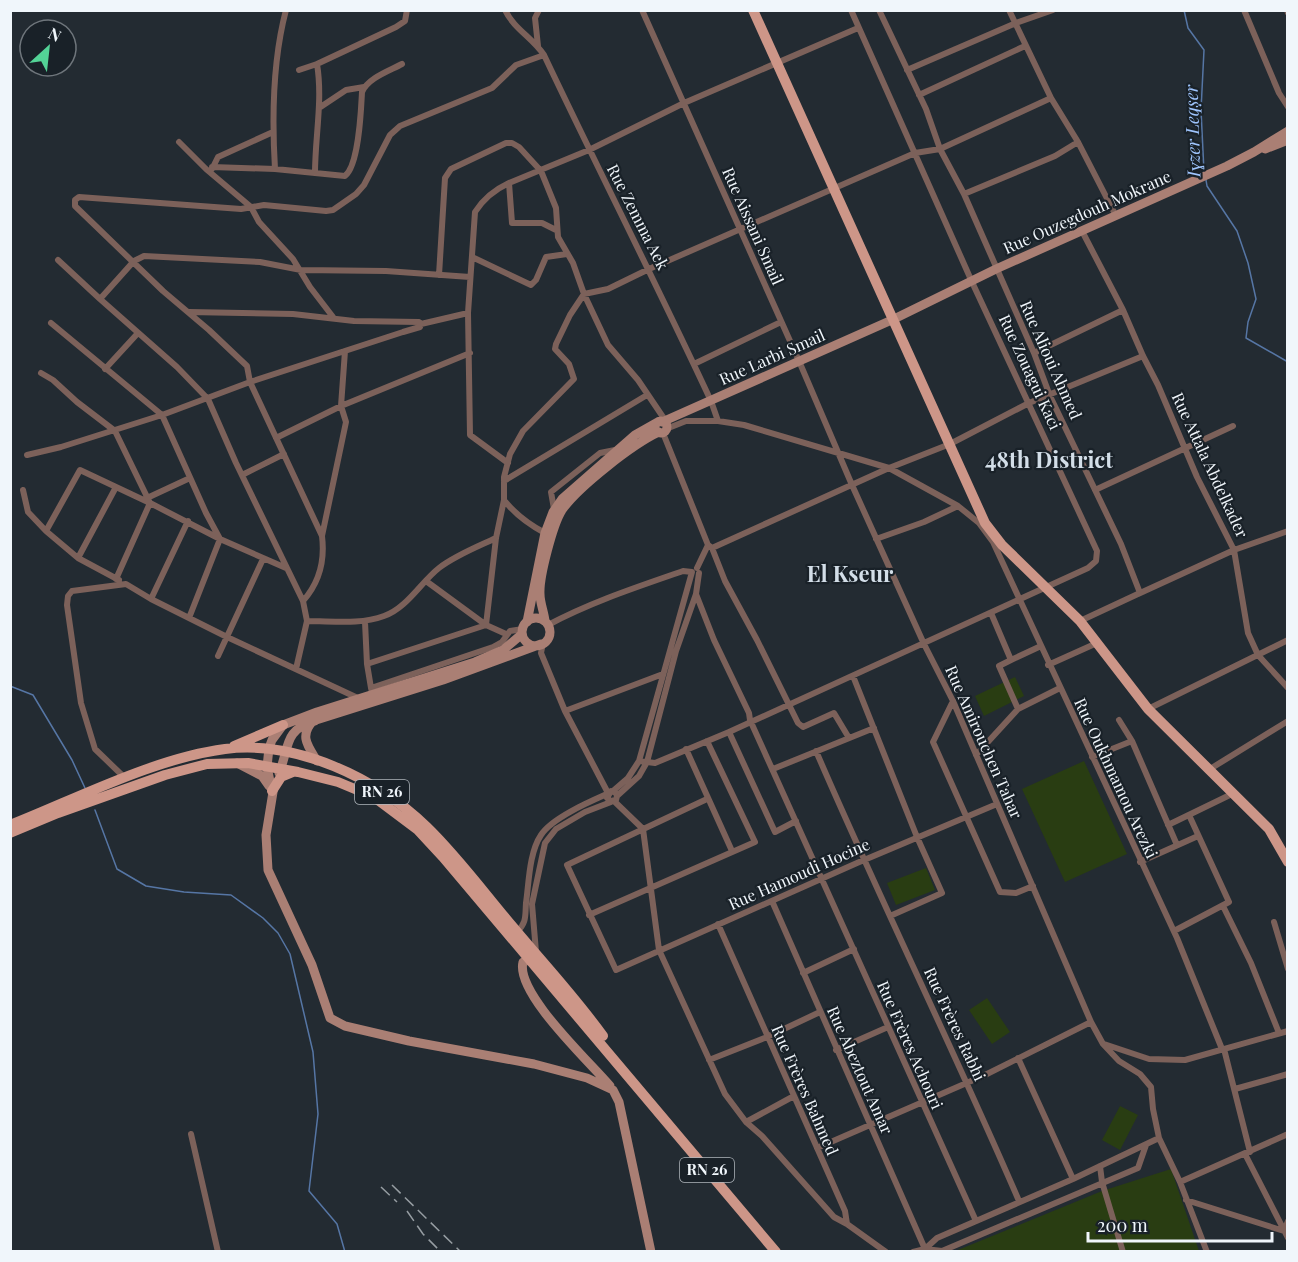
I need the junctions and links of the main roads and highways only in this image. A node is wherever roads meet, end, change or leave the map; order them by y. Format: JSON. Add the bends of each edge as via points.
{"nodes":[{"id":1,"x":753,"y":10,"type":"edge"},
{"id":2,"x":1287,"y":131,"type":"edge"},
{"id":3,"x":1287,"y":140,"type":"edge"},
{"id":4,"x":1254,"y":152,"type":"junction"},
{"id":5,"x":972,"y":282,"type":"joint"},
{"id":6,"x":894,"y":319,"type":"junction"},
{"id":7,"x":662,"y":426,"type":"junction"},
{"id":8,"x":546,"y":623,"type":"junction"},
{"id":9,"x":524,"y":628,"type":"junction"},
{"id":10,"x":542,"y":644,"type":"junction"},
{"id":11,"x":315,"y":721,"type":"junction"},
{"id":12,"x":283,"y":725,"type":"junction"},
{"id":13,"x":269,"y":748,"type":"junction"},
{"id":14,"x":226,"y":749,"type":"junction"},
{"id":15,"x":286,"y":751,"type":"junction"},
{"id":16,"x":317,"y":761,"type":"junction"},
{"id":17,"x":237,"y":763,"type":"junction"},
{"id":18,"x":267,"y":767,"type":"junction"},
{"id":19,"x":281,"y":769,"type":"junction"},
{"id":20,"x":298,"y":772,"type":"junction"},
{"id":21,"x":272,"y":791,"type":"junction"},
{"id":22,"x":10,"y":825,"type":"edge"},
{"id":23,"x":10,"y":833,"type":"edge"},
{"id":24,"x":1287,"y":862,"type":"edge"},
{"id":25,"x":533,"y":956,"type":"junction"},
{"id":26,"x":614,"y":1090,"type":"junction"},
{"id":27,"x":651,"y":1251,"type":"edge"},
{"id":28,"x":777,"y":1251,"type":"edge"}],
"edges":[{"from":1,"to":6,"type":"main road"},
{"from":2,"to":4,"type":"main road","name":"Rue Ouzegdouh Mokrane"},
{"from":3,"to":4,"type":"main road","name":"Rue Ouzegdouh Mokrane"},
{"from":4,"to":5,"type":"main road","name":"Rue Ouzegdouh Mokrane"},
{"from":5,"to":6,"type":"main road","name":"Rue Larbi Smail"},
{"from":6,"to":7,"type":"main road","name":"Rue Larbi Smail"},
{"from":6,"to":24,"type":"main road","via":[[985,523],[1002,545],[1080,621],[1148,709],[1269,829]]},
{"from":7,"to":8,"type":"main road","via":[[632,447],[562,510],[552,533],[540,594]]},
{"from":7,"to":9,"type":"main road","via":[[635,435],[554,510],[545,533]]},
{"from":8,"to":9,"type":"main road","via":[[536,618]]},
{"from":8,"to":10,"type":"main road","via":[[550,633]]},
{"from":9,"to":10,"type":"main road","via":[[529,643]]},
{"from":9,"to":12,"type":"main road","via":[[503,650],[475,662],[372,692]]},
{"from":10,"to":11,"type":"main road"},
{"from":11,"to":15,"type":"main road","via":[[296,729]]},
{"from":11,"to":16,"type":"main road","via":[[308,727],[305,743]]},
{"from":12,"to":13,"type":"main road"},
{"from":12,"to":14,"type":"main road"},
{"from":13,"to":14,"type":"main road","number":"RN 26"},
{"from":13,"to":15,"type":"main road","number":"RN 26"},
{"from":13,"to":18,"type":"main road"},
{"from":14,"to":22,"type":"main road","number":"RN 26","via":[[126,778]]},
{"from":15,"to":16,"type":"main road","number":"RN 26"},
{"from":15,"to":19,"type":"main road"},
{"from":16,"to":25,"type":"main road","number":"RN 26","via":[[377,789],[418,819],[517,932]]},
{"from":17,"to":18,"type":"main road","number":"RN 26"},
{"from":17,"to":21,"type":"main road","via":[[262,776]]},
{"from":17,"to":23,"type":"main road","number":"RN 26","via":[[207,764],[165,775]]},
{"from":18,"to":19,"type":"main road","number":"RN 26"},
{"from":18,"to":21,"type":"main road"},
{"from":19,"to":20,"type":"main road","number":"RN 26"},
{"from":19,"to":21,"type":"main road"},
{"from":20,"to":21,"type":"main road","via":[[281,777]]},
{"from":20,"to":25,"type":"main road","number":"RN 26","via":[[362,792],[418,830]]},
{"from":21,"to":26,"type":"main road","via":[[266,835],[268,870],[312,965],[330,1018],[345,1026],[409,1041],[534,1064],[581,1076]]},
{"from":25,"to":26,"type":"main road","via":[[523,962],[523,970],[547,1017]]},
{"from":25,"to":28,"type":"main road","number":"RN 26"},
{"from":26,"to":27,"type":"main road"}]}
